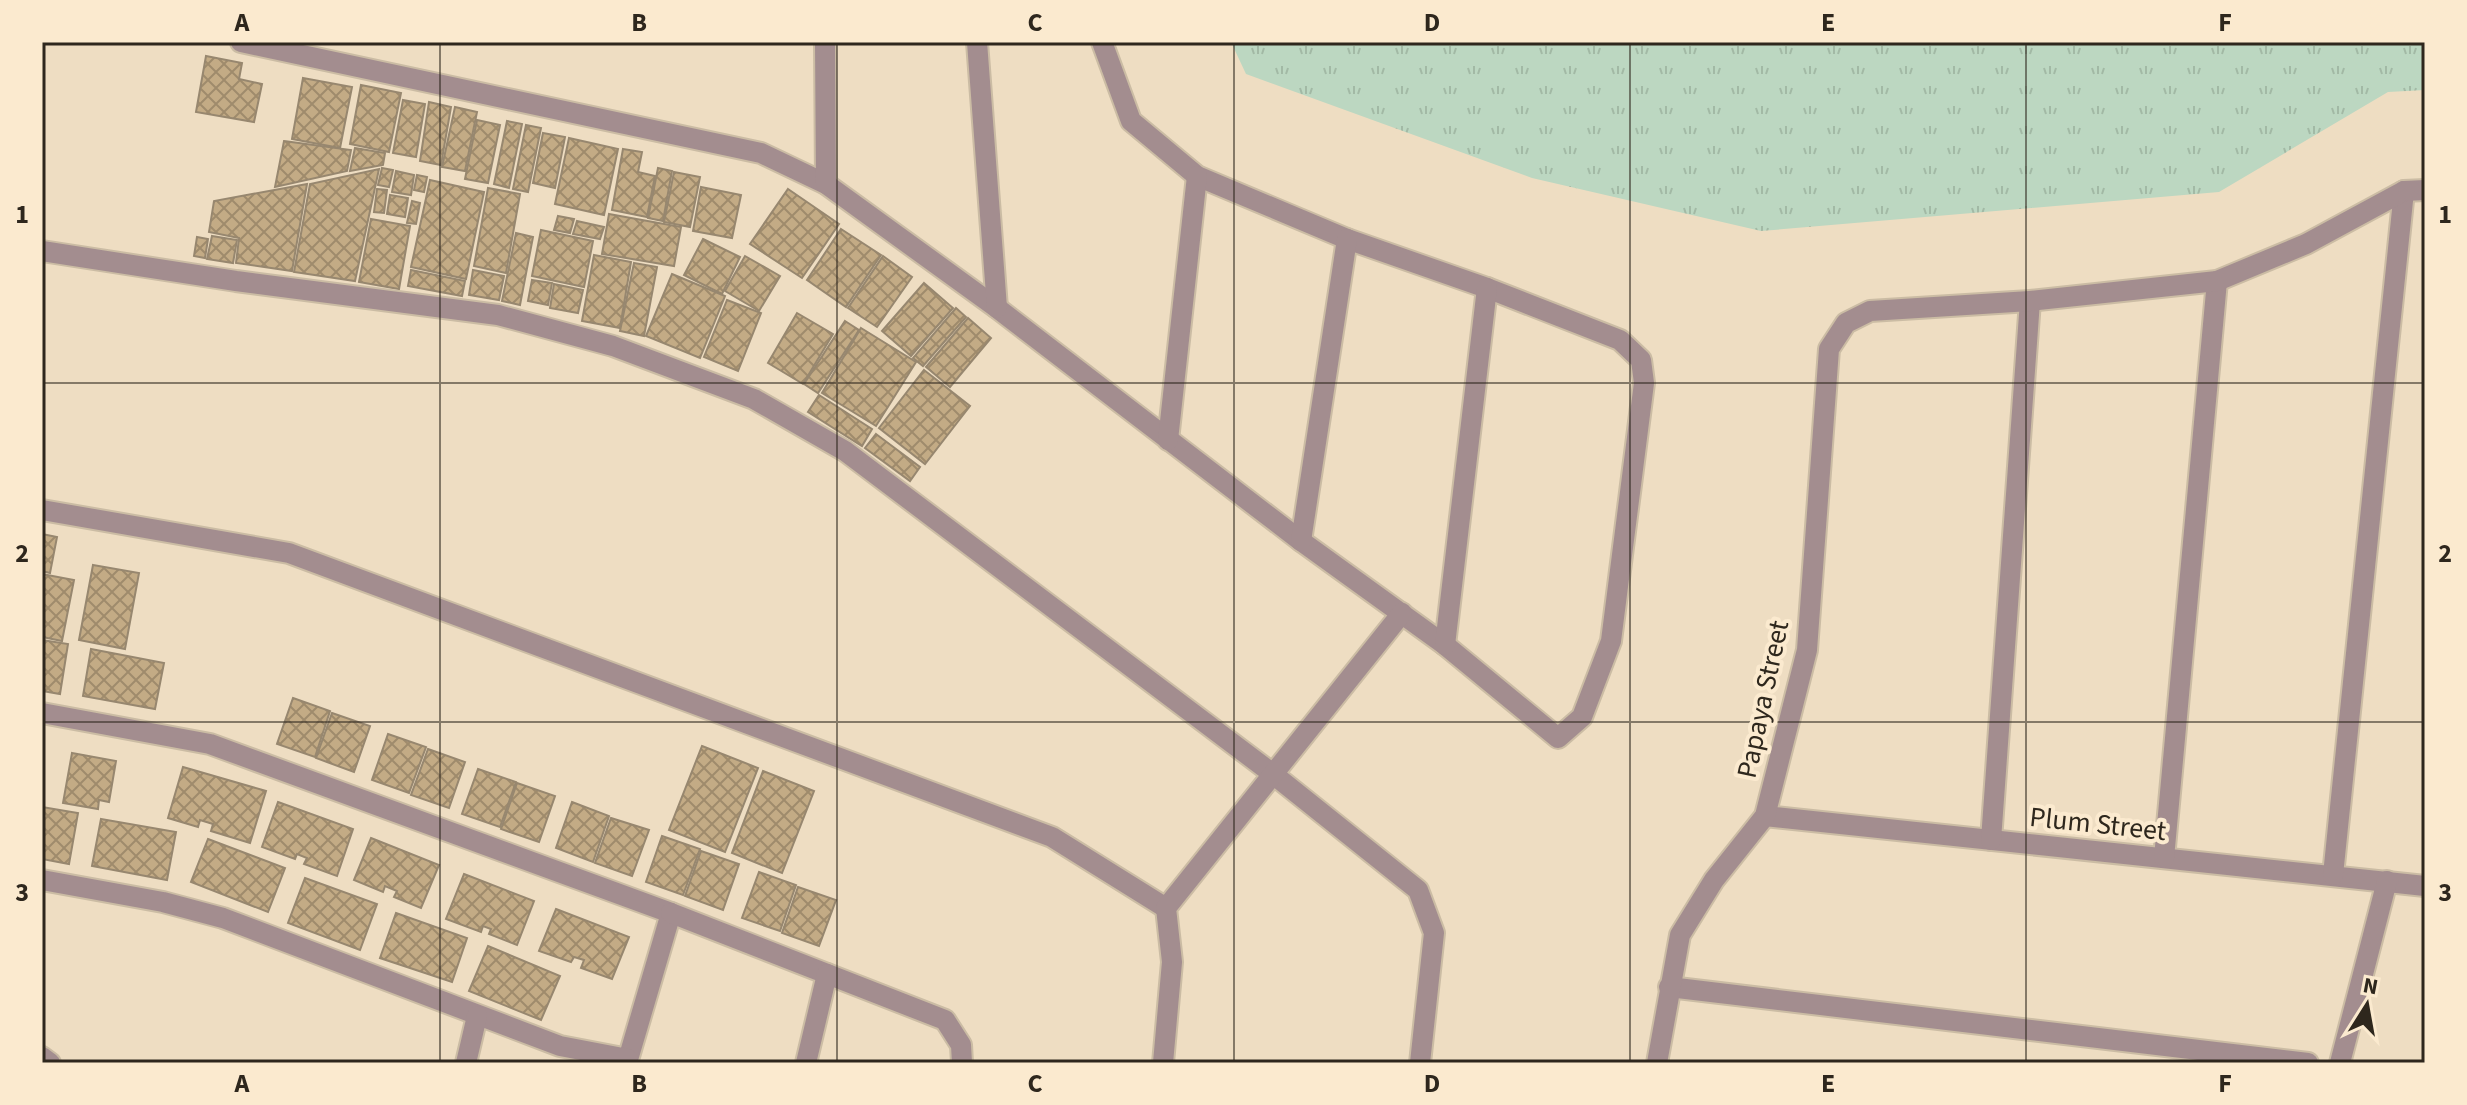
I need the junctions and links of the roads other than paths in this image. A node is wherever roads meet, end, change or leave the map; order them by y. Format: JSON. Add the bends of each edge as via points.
{"nodes":[{"id":1,"x":241,"y":42,"type":"edge"},
{"id":2,"x":825,"y":42,"type":"edge"},
{"id":3,"x":977,"y":42,"type":"edge"},
{"id":4,"x":1102,"y":42,"type":"edge"},
{"id":5,"x":310,"y":49,"type":"edge"},
{"id":6,"x":1197,"y":176,"type":"junction"},
{"id":7,"x":826,"y":184,"type":"junction"},
{"id":8,"x":2425,"y":190,"type":"edge"},
{"id":9,"x":2404,"y":191,"type":"junction"},
{"id":10,"x":1347,"y":239,"type":"junction"},
{"id":11,"x":42,"y":251,"type":"edge"},
{"id":12,"x":2217,"y":281,"type":"junction"},
{"id":13,"x":1487,"y":288,"type":"junction"},
{"id":14,"x":2030,"y":301,"type":"junction"},
{"id":15,"x":997,"y":308,"type":"junction"},
{"id":16,"x":1168,"y":440,"type":"junction"},
{"id":17,"x":42,"y":510,"type":"edge"},
{"id":18,"x":1301,"y":541,"type":"junction"},
{"id":19,"x":1402,"y":613,"type":"junction"},
{"id":20,"x":1445,"y":645,"type":"junction"},
{"id":21,"x":42,"y":713,"type":"edge"},
{"id":22,"x":1273,"y":774,"type":"junction"},
{"id":23,"x":1765,"y":816,"type":"junction"},
{"id":24,"x":1991,"y":840,"type":"junction"},
{"id":25,"x":2164,"y":858,"type":"junction"},
{"id":26,"x":2333,"y":875,"type":"junction"},
{"id":27,"x":42,"y":880,"type":"edge"},
{"id":28,"x":2387,"y":881,"type":"junction"},
{"id":29,"x":2425,"y":886,"type":"edge"},
{"id":30,"x":1166,"y":908,"type":"junction"},
{"id":31,"x":671,"y":913,"type":"junction"},
{"id":32,"x":827,"y":974,"type":"junction"},
{"id":33,"x":1669,"y":987,"type":"junction"},
{"id":34,"x":477,"y":1016,"type":"junction"},
{"id":35,"x":42,"y":1057,"type":"edge"},
{"id":36,"x":628,"y":1061,"type":"edge"},
{"id":37,"x":50,"y":1063,"type":"edge"},
{"id":38,"x":466,"y":1063,"type":"edge"},
{"id":39,"x":806,"y":1063,"type":"edge"},
{"id":40,"x":962,"y":1063,"type":"edge"},
{"id":41,"x":1163,"y":1063,"type":"edge"},
{"id":42,"x":1420,"y":1063,"type":"edge"},
{"id":43,"x":1657,"y":1063,"type":"edge"},
{"id":44,"x":2308,"y":1063,"type":"edge"},
{"id":45,"x":2340,"y":1063,"type":"edge"}],
"edges":[{"from":1,"to":5,"type":"street"},
{"from":2,"to":7,"type":"street"},
{"from":3,"to":15,"type":"street"},
{"from":4,"to":6,"type":"street","via":[[1131,121]]},
{"from":5,"to":7,"type":"street","via":[[761,153]]},
{"from":6,"to":10,"type":"street"},
{"from":6,"to":16,"type":"street"},
{"from":7,"to":15,"type":"street"},
{"from":8,"to":9,"type":"street"},
{"from":9,"to":12,"type":"street","via":[[2306,244]]},
{"from":9,"to":26,"type":"street"},
{"from":10,"to":13,"type":"street"},
{"from":10,"to":18,"type":"street"},
{"from":11,"to":22,"type":"street","via":[[498,315],[613,346],[754,399],[845,451]]},
{"from":12,"to":14,"type":"street"},
{"from":12,"to":25,"type":"street"},
{"from":13,"to":20,"type":"street"},
{"from":13,"to":20,"type":"street","via":[[1620,340],[1641,360],[1644,383],[1611,641],[1582,717],[1558,738]]},
{"from":14,"to":23,"type":"street","name":"Papaya Street","via":[[1870,311],[1846,323],[1829,349],[1807,650]]},
{"from":14,"to":24,"type":"street"},
{"from":15,"to":16,"type":"street"},
{"from":16,"to":18,"type":"street"},
{"from":17,"to":30,"type":"street","via":[[289,553],[1052,837]]},
{"from":18,"to":19,"type":"street"},
{"from":19,"to":20,"type":"street"},
{"from":19,"to":22,"type":"street"},
{"from":21,"to":31,"type":"street","via":[[210,744]]},
{"from":22,"to":30,"type":"street"},
{"from":22,"to":42,"type":"street","via":[[1418,890],[1434,933]]},
{"from":23,"to":24,"type":"street","name":"Plum Street"},
{"from":23,"to":33,"type":"street","name":"Papaya Street","via":[[1714,880],[1680,935]]},
{"from":24,"to":25,"type":"street","name":"Plum Street"},
{"from":25,"to":26,"type":"street","name":"Plum Street"},
{"from":26,"to":28,"type":"street","name":"Plum Street"},
{"from":27,"to":34,"type":"street","via":[[223,918]]},
{"from":28,"to":29,"type":"street","name":"Plum Street"},
{"from":28,"to":45,"type":"street"},
{"from":30,"to":41,"type":"street","via":[[1172,962]]},
{"from":31,"to":32,"type":"street"},
{"from":31,"to":36,"type":"street"},
{"from":32,"to":39,"type":"street"},
{"from":32,"to":40,"type":"street","via":[[945,1020],[961,1045]]},
{"from":33,"to":43,"type":"street","name":"Papaya Street"},
{"from":33,"to":44,"type":"street"},
{"from":34,"to":36,"type":"street","via":[[560,1046]]},
{"from":34,"to":38,"type":"street"},
{"from":35,"to":37,"type":"street"}]}
